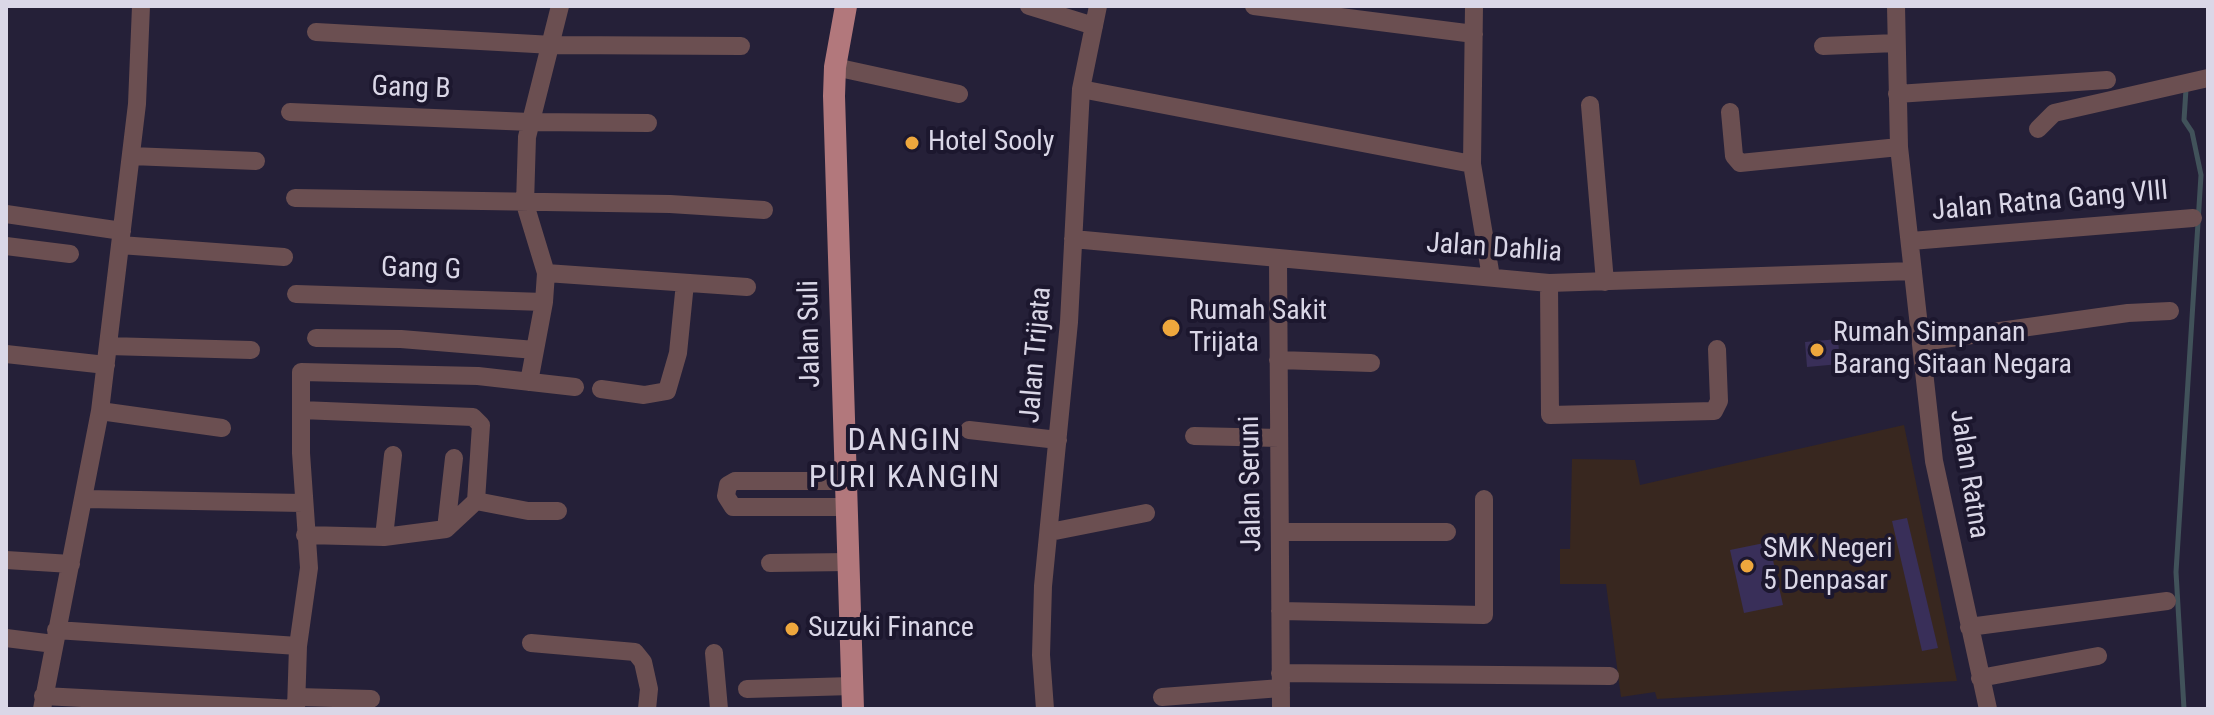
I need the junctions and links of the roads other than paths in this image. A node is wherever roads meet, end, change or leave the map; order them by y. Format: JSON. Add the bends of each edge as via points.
{"nodes":[{"id":1,"x":141,"y":6,"type":"edge"},
{"id":2,"x":560,"y":6,"type":"edge"},
{"id":3,"x":846,"y":6,"type":"edge"},
{"id":4,"x":1029,"y":6,"type":"edge"},
{"id":5,"x":1098,"y":6,"type":"edge"},
{"id":6,"x":1254,"y":6,"type":"edge"},
{"id":7,"x":1474,"y":6,"type":"edge"},
{"id":8,"x":1896,"y":6,"type":"edge"},
{"id":9,"x":1094,"y":26,"type":"junction"},
{"id":10,"x":316,"y":32,"type":"dead end"},
{"id":11,"x":1474,"y":34,"type":"junction"},
{"id":12,"x":1896,"y":43,"type":"junction"},
{"id":13,"x":553,"y":45,"type":"junction"},
{"id":14,"x":741,"y":46,"type":"dead end"},
{"id":15,"x":1823,"y":46,"type":"dead end"},
{"id":16,"x":835,"y":67,"type":"junction"},
{"id":17,"x":2208,"y":78,"type":"edge"},
{"id":18,"x":2107,"y":80,"type":"dead end"},
{"id":19,"x":1081,"y":89,"type":"junction"},
{"id":20,"x":959,"y":94,"type":"dead end"},
{"id":21,"x":1897,"y":94,"type":"junction"},
{"id":22,"x":1590,"y":105,"type":"dead end"},
{"id":23,"x":290,"y":112,"type":"dead end"},
{"id":24,"x":1730,"y":112,"type":"dead end"},
{"id":25,"x":530,"y":122,"type":"junction"},
{"id":26,"x":648,"y":123,"type":"dead end"},
{"id":27,"x":2038,"y":129,"type":"dead end"},
{"id":28,"x":1899,"y":147,"type":"junction"},
{"id":29,"x":131,"y":156,"type":"junction"},
{"id":30,"x":256,"y":161,"type":"dead end"},
{"id":31,"x":1472,"y":164,"type":"junction"},
{"id":32,"x":295,"y":198,"type":"dead end"},
{"id":33,"x":525,"y":204,"type":"junction"},
{"id":34,"x":764,"y":210,"type":"dead end"},
{"id":35,"x":6,"y":214,"type":"edge"},
{"id":36,"x":2193,"y":218,"type":"dead end"},
{"id":37,"x":121,"y":238,"type":"junction"},
{"id":38,"x":1073,"y":239,"type":"junction"},
{"id":39,"x":1911,"y":241,"type":"junction"},
{"id":40,"x":6,"y":246,"type":"edge"},
{"id":41,"x":70,"y":254,"type":"dead end"},
{"id":42,"x":284,"y":257,"type":"dead end"},
{"id":43,"x":1278,"y":259,"type":"junction"},
{"id":44,"x":1913,"y":271,"type":"junction"},
{"id":45,"x":546,"y":273,"type":"junction"},
{"id":46,"x":1491,"y":277,"type":"junction"},
{"id":47,"x":1605,"y":282,"type":"junction"},
{"id":48,"x":685,"y":283,"type":"junction"},
{"id":49,"x":1549,"y":283,"type":"junction"},
{"id":50,"x":747,"y":287,"type":"dead end"},
{"id":51,"x":296,"y":294,"type":"dead end"},
{"id":52,"x":544,"y":302,"type":"junction"},
{"id":53,"x":2170,"y":311,"type":"dead end"},
{"id":54,"x":316,"y":338,"type":"dead end"},
{"id":55,"x":1922,"y":342,"type":"junction"},
{"id":56,"x":108,"y":346,"type":"junction"},
{"id":57,"x":1717,"y":349,"type":"dead end"},
{"id":58,"x":251,"y":350,"type":"dead end"},
{"id":59,"x":535,"y":350,"type":"junction"},
{"id":60,"x":6,"y":354,"type":"edge"},
{"id":61,"x":1278,"y":360,"type":"junction"},
{"id":62,"x":1371,"y":363,"type":"dead end"},
{"id":63,"x":106,"y":365,"type":"junction"},
{"id":64,"x":529,"y":382,"type":"junction"},
{"id":65,"x":575,"y":387,"type":"dead end"},
{"id":66,"x":601,"y":389,"type":"dead end"},
{"id":67,"x":301,"y":410,"type":"junction"},
{"id":68,"x":100,"y":411,"type":"junction"},
{"id":69,"x":222,"y":428,"type":"dead end"},
{"id":70,"x":969,"y":430,"type":"dead end"},
{"id":71,"x":1194,"y":436,"type":"dead end"},
{"id":72,"x":1279,"y":438,"type":"junction"},
{"id":73,"x":1058,"y":440,"type":"junction"},
{"id":74,"x":393,"y":455,"type":"dead end"},
{"id":75,"x":454,"y":458,"type":"dead end"},
{"id":76,"x":843,"y":481,"type":"junction"},
{"id":77,"x":85,"y":499,"type":"junction"},
{"id":78,"x":1484,"y":499,"type":"dead end"},
{"id":79,"x":476,"y":501,"type":"junction"},
{"id":80,"x":303,"y":503,"type":"junction"},
{"id":81,"x":846,"y":507,"type":"junction"},
{"id":82,"x":558,"y":511,"type":"dead end"},
{"id":83,"x":1146,"y":513,"type":"dead end"},
{"id":84,"x":446,"y":529,"type":"junction"},
{"id":85,"x":1050,"y":532,"type":"junction"},
{"id":86,"x":1280,"y":532,"type":"junction"},
{"id":87,"x":1447,"y":532,"type":"dead end"},
{"id":88,"x":305,"y":535,"type":"junction"},
{"id":89,"x":384,"y":537,"type":"junction"},
{"id":90,"x":6,"y":560,"type":"edge"},
{"id":91,"x":849,"y":562,"type":"junction"},
{"id":92,"x":770,"y":563,"type":"dead end"},
{"id":93,"x":71,"y":564,"type":"junction"},
{"id":94,"x":2167,"y":601,"type":"dead end"},
{"id":95,"x":1280,"y":611,"type":"junction"},
{"id":96,"x":1969,"y":627,"type":"junction"},
{"id":97,"x":55,"y":637,"type":"junction"},
{"id":98,"x":6,"y":638,"type":"edge"},
{"id":99,"x":531,"y":643,"type":"dead end"},
{"id":100,"x":298,"y":646,"type":"junction"},
{"id":101,"x":714,"y":653,"type":"dead end"},
{"id":102,"x":2098,"y":656,"type":"dead end"},
{"id":103,"x":1610,"y":676,"type":"dead end"},
{"id":104,"x":1980,"y":678,"type":"junction"},
{"id":105,"x":1281,"y":680,"type":"junction"},
{"id":106,"x":852,"y":686,"type":"junction"},
{"id":107,"x":747,"y":689,"type":"dead end"},
{"id":108,"x":1162,"y":697,"type":"dead end"},
{"id":109,"x":371,"y":699,"type":"dead end"},
{"id":110,"x":42,"y":702,"type":"edge"},
{"id":111,"x":296,"y":705,"type":"edge"},
{"id":112,"x":647,"y":709,"type":"edge"},
{"id":113,"x":719,"y":709,"type":"edge"},
{"id":114,"x":853,"y":709,"type":"edge"},
{"id":115,"x":1045,"y":709,"type":"edge"},
{"id":116,"x":1281,"y":709,"type":"edge"},
{"id":117,"x":1988,"y":709,"type":"edge"}],
"edges":[{"from":1,"to":29,"type":"street"},
{"from":2,"to":13,"type":"street"},
{"from":3,"to":16,"type":"main road","name":"Jalan Suli"},
{"from":4,"to":9,"type":"street"},
{"from":5,"to":9,"type":"street","name":"Jalan Trijata"},
{"from":6,"to":11,"type":"street"},
{"from":7,"to":11,"type":"street"},
{"from":8,"to":12,"type":"street","name":"Jalan Ratna"},
{"from":9,"to":19,"type":"street","name":"Jalan Trijata"},
{"from":10,"to":13,"type":"street"},
{"from":11,"to":31,"type":"street"},
{"from":12,"to":15,"type":"street"},
{"from":12,"to":21,"type":"street","name":"Jalan Ratna"},
{"from":13,"to":14,"type":"street"},
{"from":13,"to":25,"type":"street"},
{"from":16,"to":20,"type":"street"},
{"from":16,"to":76,"type":"main road","name":"Jalan Suli"},
{"from":17,"to":27,"type":"street","via":[[2054,113]]},
{"from":18,"to":21,"type":"street"},
{"from":19,"to":31,"type":"street"},
{"from":19,"to":38,"type":"street","name":"Jalan Trijata"},
{"from":21,"to":28,"type":"street","name":"Jalan Ratna"},
{"from":22,"to":47,"type":"street"},
{"from":23,"to":25,"type":"street","name":"Gang B"},
{"from":24,"to":28,"type":"street","via":[[1734,156],[1740,163]]},
{"from":25,"to":26,"type":"street","name":"Gang B"},
{"from":25,"to":33,"type":"street"},
{"from":28,"to":39,"type":"street","name":"Jalan Ratna"},
{"from":29,"to":30,"type":"street"},
{"from":29,"to":37,"type":"street"},
{"from":31,"to":46,"type":"street"},
{"from":32,"to":33,"type":"street"},
{"from":33,"to":34,"type":"street"},
{"from":33,"to":45,"type":"street"},
{"from":35,"to":37,"type":"street"},
{"from":36,"to":39,"type":"street","name":"Jalan Ratna Gang VIII"},
{"from":37,"to":42,"type":"street"},
{"from":37,"to":56,"type":"street"},
{"from":38,"to":43,"type":"street","name":"Jalan Dahlia"},
{"from":38,"to":73,"type":"street","name":"Jalan Trijata"},
{"from":39,"to":44,"type":"street","name":"Jalan Ratna"},
{"from":40,"to":41,"type":"street"},
{"from":43,"to":46,"type":"street","name":"Jalan Dahlia"},
{"from":43,"to":61,"type":"street","name":"Jalan Seruni"},
{"from":44,"to":47,"type":"street","name":"Jalan Dahlia"},
{"from":44,"to":55,"type":"street","name":"Jalan Ratna"},
{"from":45,"to":48,"type":"street"},
{"from":45,"to":52,"type":"street"},
{"from":46,"to":49,"type":"street","name":"Jalan Dahlia"},
{"from":47,"to":49,"type":"street","name":"Jalan Dahlia"},
{"from":48,"to":50,"type":"street"},
{"from":48,"to":66,"type":"street","via":[[678,353],[667,391],[644,395]]},
{"from":49,"to":57,"type":"street","via":[[1550,415],[1714,411],[1719,401]]},
{"from":51,"to":52,"type":"street","name":"Gang G"},
{"from":52,"to":59,"type":"street"},
{"from":53,"to":55,"type":"street"},
{"from":54,"to":59,"type":"street"},
{"from":55,"to":96,"type":"street","name":"Jalan Ratna","via":[[1939,493]]},
{"from":56,"to":58,"type":"street"},
{"from":56,"to":63,"type":"street"},
{"from":59,"to":64,"type":"street"},
{"from":60,"to":63,"type":"street"},
{"from":61,"to":62,"type":"street"},
{"from":61,"to":72,"type":"street","name":"Jalan Seruni"},
{"from":63,"to":68,"type":"street"},
{"from":64,"to":65,"type":"street"},
{"from":64,"to":67,"type":"street","via":[[301,372]]},
{"from":67,"to":79,"type":"street","via":[[477,419],[481,458]]},
{"from":67,"to":80,"type":"street"},
{"from":68,"to":69,"type":"street"},
{"from":68,"to":77,"type":"street"},
{"from":70,"to":73,"type":"street"},
{"from":71,"to":72,"type":"street"},
{"from":72,"to":86,"type":"street","name":"Jalan Seruni"},
{"from":73,"to":85,"type":"street","name":"Jalan Trijata"},
{"from":74,"to":89,"type":"street"},
{"from":75,"to":84,"type":"street"},
{"from":76,"to":81,"type":"main road","name":"Jalan Suli"},
{"from":76,"to":81,"type":"street","via":[[735,481],[726,496],[733,507]]},
{"from":77,"to":80,"type":"street"},
{"from":77,"to":93,"type":"street"},
{"from":78,"to":95,"type":"street","via":[[1484,615]]},
{"from":79,"to":82,"type":"street"},
{"from":79,"to":84,"type":"street"},
{"from":80,"to":88,"type":"street"},
{"from":81,"to":91,"type":"main road","name":"Jalan Suli"},
{"from":83,"to":85,"type":"street"},
{"from":84,"to":89,"type":"street"},
{"from":85,"to":115,"type":"street","name":"Jalan Trijata","via":[[1041,655]]},
{"from":86,"to":87,"type":"street"},
{"from":86,"to":95,"type":"street","name":"Jalan Seruni"},
{"from":88,"to":89,"type":"street"},
{"from":88,"to":100,"type":"street","via":[[309,568]]},
{"from":90,"to":93,"type":"street"},
{"from":91,"to":92,"type":"street"},
{"from":91,"to":106,"type":"main road","name":"Jalan Suli"},
{"from":93,"to":97,"type":"street"},
{"from":94,"to":96,"type":"street"},
{"from":95,"to":105,"type":"street","name":"Jalan Seruni"},
{"from":96,"to":104,"type":"street","name":"Jalan Ratna"},
{"from":97,"to":98,"type":"street"},
{"from":97,"to":100,"type":"street"},
{"from":97,"to":110,"type":"street"},
{"from":99,"to":112,"type":"street","via":[[635,652],[649,689]]},
{"from":100,"to":111,"type":"street"},
{"from":101,"to":113,"type":"street"},
{"from":102,"to":104,"type":"street"},
{"from":103,"to":105,"type":"street"},
{"from":104,"to":117,"type":"street","name":"Jalan Ratna"},
{"from":105,"to":108,"type":"street"},
{"from":105,"to":116,"type":"street","name":"Jalan Seruni"},
{"from":106,"to":107,"type":"street"},
{"from":106,"to":114,"type":"main road","name":"Jalan Suli"},
{"from":109,"to":111,"type":"street"},
{"from":110,"to":111,"type":"street"}]}
